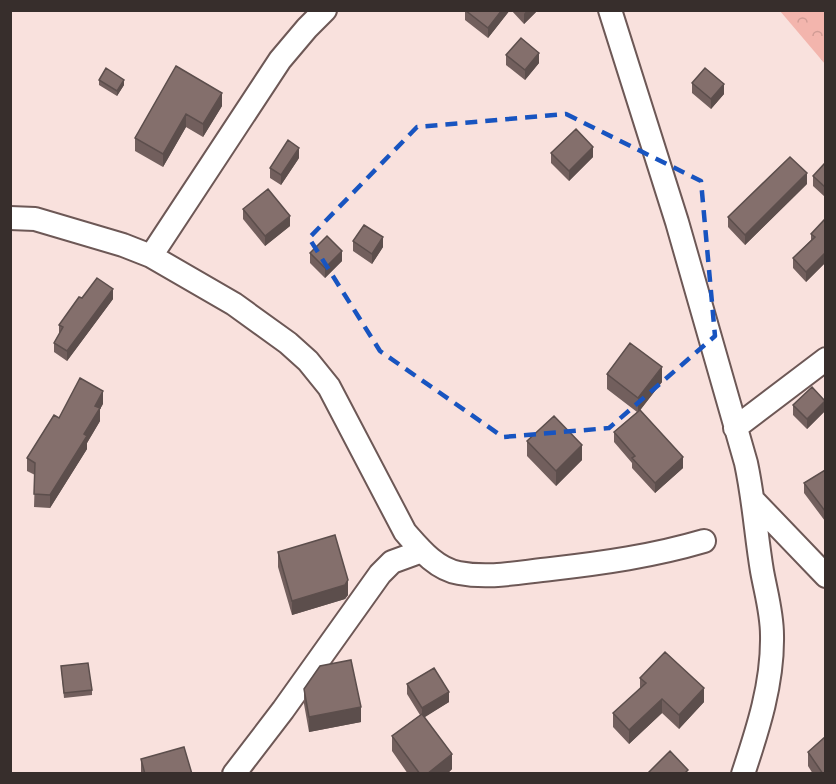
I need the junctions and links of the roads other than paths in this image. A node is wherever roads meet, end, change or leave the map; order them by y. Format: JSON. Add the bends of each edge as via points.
{"nodes":[{"id":1,"x":325,"y":10,"type":"edge"},
{"id":2,"x":610,"y":10,"type":"edge"},
{"id":3,"x":10,"y":218,"type":"edge"},
{"id":4,"x":152,"y":256,"type":"junction"},
{"id":5,"x":825,"y":359,"type":"edge"},
{"id":6,"x":735,"y":428,"type":"junction"},
{"id":7,"x":754,"y":501,"type":"junction"},
{"id":8,"x":704,"y":541,"type":"dead end"},
{"id":9,"x":422,"y":551,"type":"junction"},
{"id":10,"x":825,"y":576,"type":"edge"},
{"id":11,"x":234,"y":774,"type":"edge"},
{"id":12,"x":743,"y":774,"type":"edge"}],
"edges":[{"from":1,"to":4,"type":"street","via":[[280,60]]},
{"from":2,"to":6,"type":"street","via":[[677,222]]},
{"from":3,"to":4,"type":"street","via":[[35,219]]},
{"from":4,"to":9,"type":"street","via":[[261,322],[308,361],[344,414],[405,532]]},
{"from":5,"to":6,"type":"street"},
{"from":6,"to":7,"type":"street"},
{"from":7,"to":10,"type":"street"},
{"from":7,"to":12,"type":"street","via":[[772,635],[763,709]]},
{"from":8,"to":9,"type":"street","via":[[651,555],[508,575],[458,573]]},
{"from":9,"to":11,"type":"street","via":[[392,562],[380,574]]}]}
